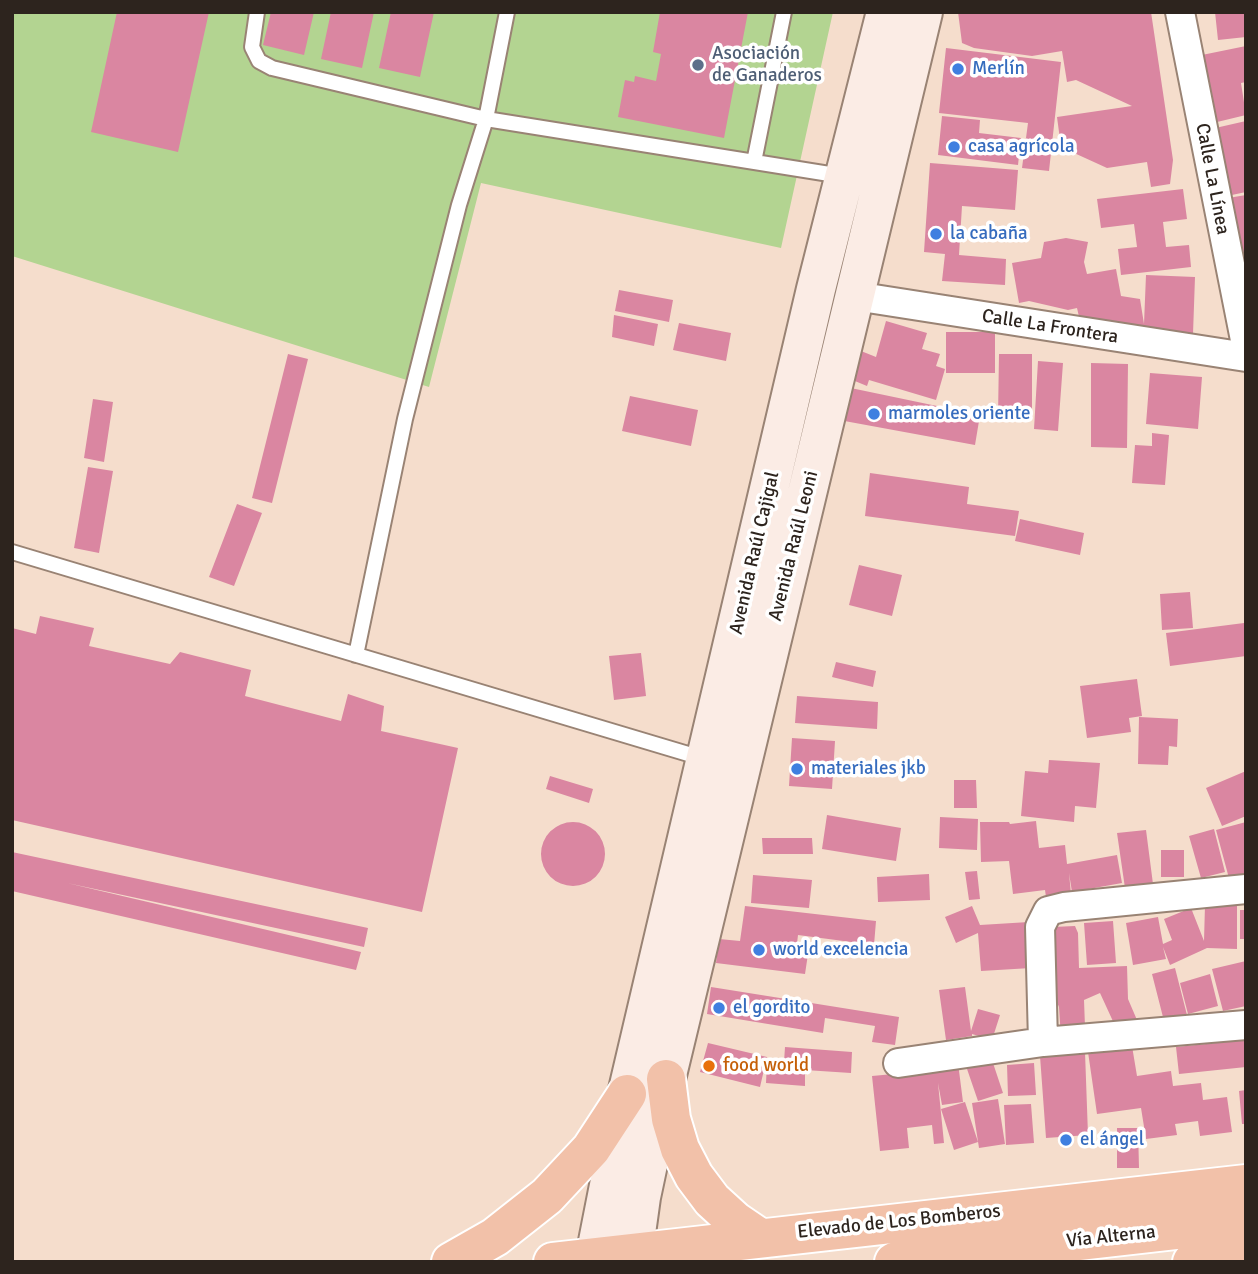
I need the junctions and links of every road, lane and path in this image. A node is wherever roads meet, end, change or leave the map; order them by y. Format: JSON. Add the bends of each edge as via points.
{"nodes":[{"id":1,"x":257,"y":12,"type":"edge"},
{"id":2,"x":507,"y":12,"type":"edge"},
{"id":3,"x":784,"y":12,"type":"edge"},
{"id":4,"x":886,"y":12,"type":"edge"},
{"id":5,"x":923,"y":12,"type":"edge"},
{"id":6,"x":1180,"y":12,"type":"edge"},
{"id":7,"x":486,"y":119,"type":"junction"},
{"id":8,"x":754,"y":162,"type":"junction"},
{"id":9,"x":845,"y":177,"type":"junction"},
{"id":10,"x":855,"y":296,"type":"junction"},
{"id":11,"x":1245,"y":343,"type":"edge"},
{"id":12,"x":12,"y":552,"type":"edge"},
{"id":13,"x":356,"y":655,"type":"junction"},
{"id":14,"x":723,"y":765,"type":"junction"},
{"id":15,"x":1246,"y":890,"type":"edge"},
{"id":16,"x":1246,"y":1025,"type":"edge"},
{"id":17,"x":1043,"y":1042,"type":"junction"},
{"id":18,"x":898,"y":1063,"type":"dead end"},
{"id":19,"x":666,"y":1079,"type":"junction"},
{"id":20,"x":627,"y":1094,"type":"junction"},
{"id":21,"x":1246,"y":1184,"type":"edge"},
{"id":22,"x":1246,"y":1222,"type":"edge"},
{"id":23,"x":760,"y":1238,"type":"junction"},
{"id":24,"x":1246,"y":1256,"type":"edge"},
{"id":25,"x":633,"y":1257,"type":"edge"},
{"id":26,"x":594,"y":1259,"type":"edge"},
{"id":27,"x":452,"y":1262,"type":"edge"},
{"id":28,"x":553,"y":1262,"type":"edge"},
{"id":29,"x":894,"y":1262,"type":"edge"},
{"id":30,"x":1192,"y":1262,"type":"edge"}],
"edges":[{"from":1,"to":7,"type":"lane","via":[[252,47],[259,61],[272,68]]},
{"from":2,"to":7,"type":"lane"},
{"from":3,"to":8,"type":"lane"},
{"from":4,"to":9,"type":"main road","name":"Avenida Raúl Cajigal"},
{"from":5,"to":10,"type":"main road","name":"Avenida Raúl Leoni"},
{"from":6,"to":11,"type":"street","name":"Calle La Línea"},
{"from":7,"to":8,"type":"lane"},
{"from":7,"to":13,"type":"lane","via":[[459,205],[405,419]]},
{"from":8,"to":9,"type":"lane"},
{"from":9,"to":14,"type":"main road","name":"Avenida Raúl Cajigal","via":[[816,289]]},
{"from":10,"to":11,"type":"street","name":"Calle La Frontera"},
{"from":10,"to":14,"type":"main road","name":"Avenida Raúl Leoni"},
{"from":12,"to":13,"type":"lane"},
{"from":13,"to":14,"type":"lane"},
{"from":14,"to":19,"type":"main road","name":"Avenida Raúl Leoni"},
{"from":14,"to":20,"type":"main road","name":"Avenida Raúl Cajigal"},
{"from":15,"to":17,"type":"street","via":[[1048,911],[1040,927]]},
{"from":16,"to":17,"type":"street"},
{"from":17,"to":18,"type":"street"},
{"from":19,"to":23,"type":"highway","via":[[671,1119],[694,1176],[719,1208]]},
{"from":19,"to":25,"type":"main road","name":"Avenida Raúl Leoni"},
{"from":20,"to":26,"type":"main road","name":"Avenida Raúl Cajigal"},
{"from":20,"to":27,"type":"highway","via":[[591,1149],[547,1196],[495,1237]]},
{"from":21,"to":23,"type":"highway","name":"Elevado de Los Bomberos"},
{"from":22,"to":29,"type":"highway","name":"Vía Alterna"},
{"from":23,"to":25,"type":"highway","name":"Elevado de Los Bomberos"},
{"from":24,"to":30,"type":"highway"},
{"from":25,"to":26,"type":"highway","name":"Elevado de Los Bomberos"},
{"from":26,"to":28,"type":"highway","name":"Elevado de Los Bomberos"}]}
